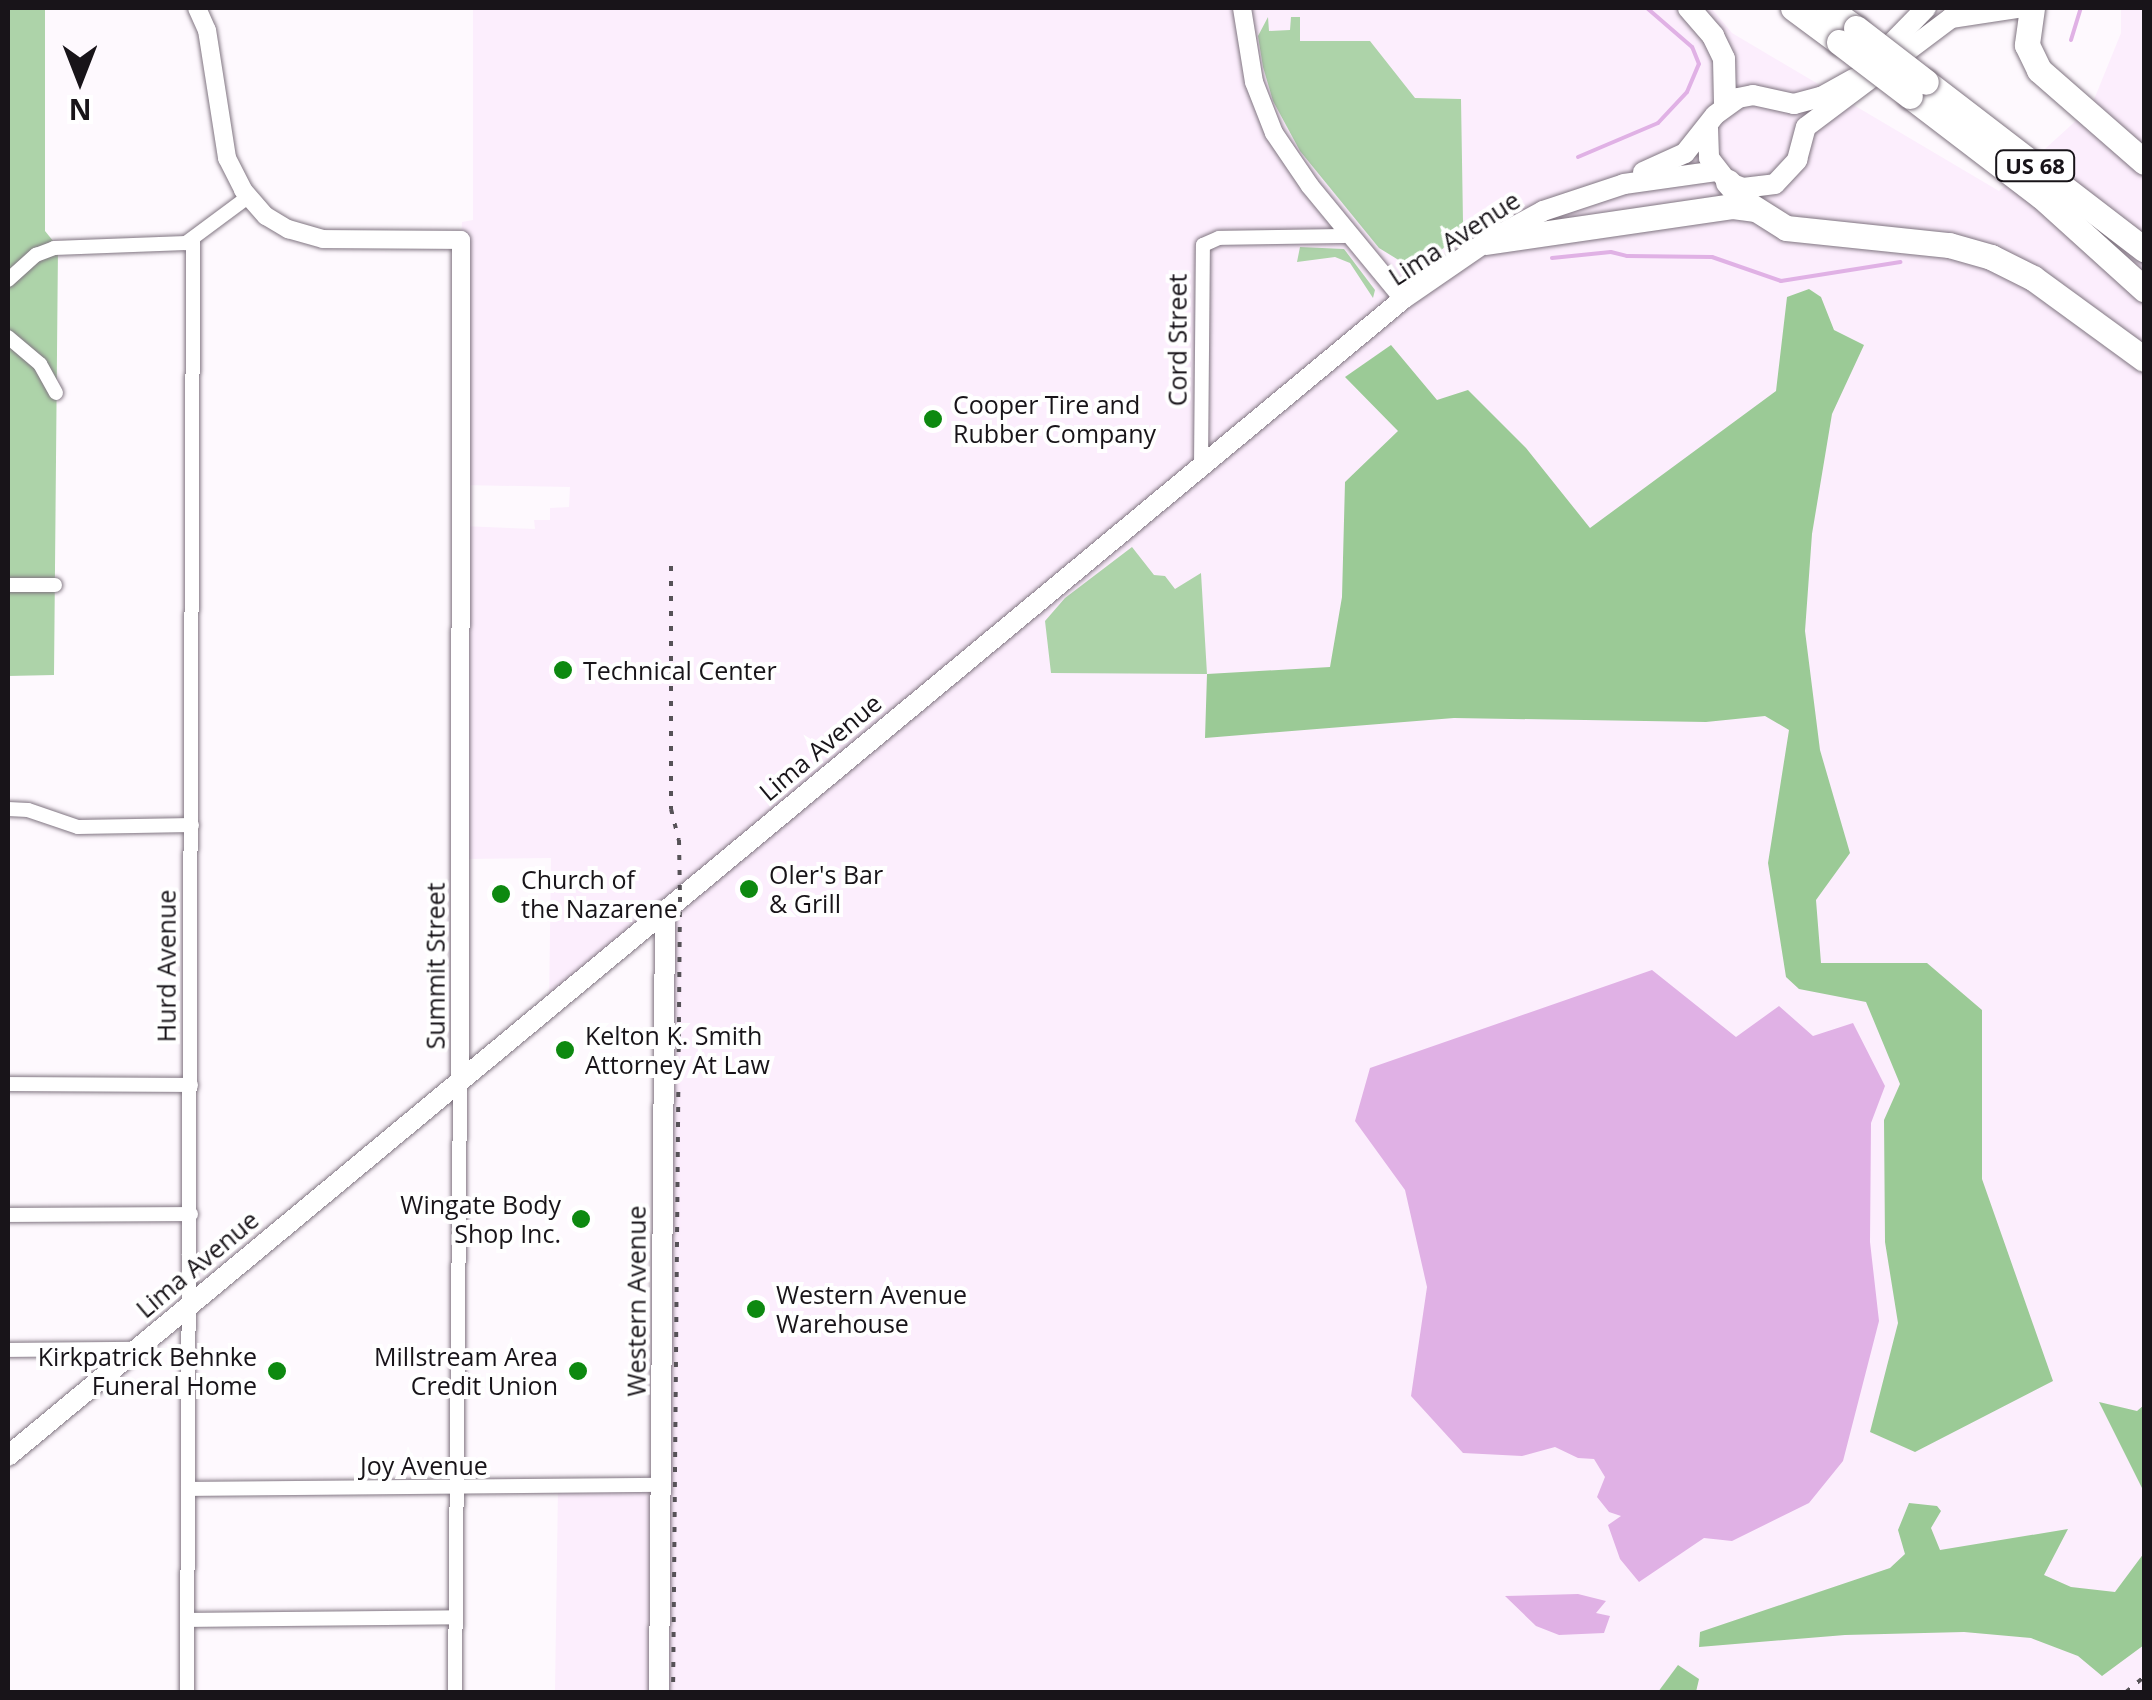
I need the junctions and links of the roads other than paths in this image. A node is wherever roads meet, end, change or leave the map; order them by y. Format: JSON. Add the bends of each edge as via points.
{"nodes":[{"id":1,"x":198,"y":8,"type":"edge"},
{"id":2,"x":1242,"y":8,"type":"edge"},
{"id":3,"x":1689,"y":8,"type":"edge"},
{"id":4,"x":1794,"y":8,"type":"edge"},
{"id":5,"x":1828,"y":8,"type":"edge"},
{"id":6,"x":1926,"y":8,"type":"edge"},
{"id":7,"x":2018,"y":8,"type":"edge"},
{"id":8,"x":2032,"y":8,"type":"edge"},
{"id":9,"x":1847,"y":35,"type":"junction"},
{"id":10,"x":1918,"y":89,"type":"junction"},
{"id":11,"x":1725,"y":104,"type":"junction"},
{"id":12,"x":1708,"y":128,"type":"junction"},
{"id":13,"x":2144,"y":162,"type":"edge"},
{"id":14,"x":1722,"y":177,"type":"junction"},
{"id":15,"x":1624,"y":184,"type":"junction"},
{"id":16,"x":2040,"y":196,"type":"junction"},
{"id":17,"x":248,"y":198,"type":"junction"},
{"id":18,"x":1754,"y":209,"type":"junction"},
{"id":19,"x":1351,"y":236,"type":"junction"},
{"id":20,"x":193,"y":240,"type":"junction"},
{"id":21,"x":1486,"y":242,"type":"junction"},
{"id":22,"x":2144,"y":250,"type":"edge"},
{"id":23,"x":2144,"y":271,"type":"edge"},
{"id":24,"x":8,"y":280,"type":"edge"},
{"id":25,"x":2144,"y":289,"type":"edge"},
{"id":26,"x":1403,"y":299,"type":"junction"},
{"id":27,"x":8,"y":337,"type":"edge"},
{"id":28,"x":2144,"y":359,"type":"edge"},
{"id":29,"x":56,"y":393,"type":"dead end"},
{"id":30,"x":1201,"y":466,"type":"junction"},
{"id":31,"x":55,"y":585,"type":"dead end"},
{"id":32,"x":8,"y":586,"type":"edge"},
{"id":33,"x":8,"y":809,"type":"edge"},
{"id":34,"x":192,"y":825,"type":"junction"},
{"id":35,"x":664,"y":910,"type":"junction"},
{"id":36,"x":460,"y":1080,"type":"junction"},
{"id":37,"x":8,"y":1084,"type":"edge"},
{"id":38,"x":191,"y":1084,"type":"junction"},
{"id":39,"x":8,"y":1214,"type":"edge"},
{"id":40,"x":191,"y":1214,"type":"junction"},
{"id":41,"x":189,"y":1303,"type":"junction"},
{"id":42,"x":134,"y":1349,"type":"junction"},
{"id":43,"x":8,"y":1350,"type":"edge"},
{"id":44,"x":8,"y":1456,"type":"edge"},
{"id":45,"x":660,"y":1486,"type":"junction"},
{"id":46,"x":458,"y":1488,"type":"junction"},
{"id":47,"x":188,"y":1489,"type":"junction"},
{"id":48,"x":455,"y":1617,"type":"junction"},
{"id":49,"x":188,"y":1620,"type":"junction"},
{"id":50,"x":187,"y":1692,"type":"edge"},
{"id":51,"x":455,"y":1692,"type":"edge"},
{"id":52,"x":659,"y":1692,"type":"edge"}],
"edges":[{"from":1,"to":17,"type":"street","via":[[227,158]]},
{"from":2,"to":19,"type":"street","via":[[1254,82],[1274,132]]},
{"from":3,"to":11,"type":"highway","via":[[1724,59]]},
{"from":4,"to":9,"type":"highway","number":"US 68"},
{"from":5,"to":9,"type":"highway","number":"US 68"},
{"from":6,"to":11,"type":"main road","via":[[1850,82],[1821,97],[1794,104],[1753,95]]},
{"from":7,"to":14,"type":"main road","name":"Lima Avenue","via":[[1951,18],[1806,127],[1797,160],[1775,184],[1760,189]]},
{"from":8,"to":13,"type":"highway","via":[[2027,45],[2039,70]]},
{"from":9,"to":10,"type":"highway","number":"US 68","bridge":true},
{"from":10,"to":16,"type":"highway","number":"US 68"},
{"from":10,"to":22,"type":"highway","number":"US 68"},
{"from":11,"to":12,"type":"main road"},
{"from":12,"to":14,"type":"main road","via":[[1706,143]]},
{"from":12,"to":15,"type":"main road","via":[[1685,153]]},
{"from":14,"to":15,"type":"main road","name":"Lima Avenue"},
{"from":14,"to":18,"type":"highway"},
{"from":15,"to":21,"type":"main road","name":"Lima Avenue","via":[[1544,211]]},
{"from":16,"to":23,"type":"highway"},
{"from":16,"to":25,"type":"highway","number":"US 68"},
{"from":17,"to":20,"type":"street"},
{"from":17,"to":36,"type":"street","name":"Summit Street","via":[[266,216],[305,235],[461,240]]},
{"from":18,"to":21,"type":"highway","via":[[1714,208]]},
{"from":18,"to":28,"type":"highway","via":[[1800,232],[1930,242],[1990,257],[2032,278]]},
{"from":19,"to":26,"type":"street"},
{"from":19,"to":30,"type":"street","name":"Cord Street","via":[[1219,238],[1203,245]]},
{"from":20,"to":24,"type":"street","via":[[54,248]]},
{"from":20,"to":34,"type":"street","name":"Hurd Avenue"},
{"from":21,"to":26,"type":"main road","name":"Lima Avenue"},
{"from":26,"to":30,"type":"main road","name":"Lima Avenue"},
{"from":27,"to":29,"type":"street","via":[[40,364]]},
{"from":30,"to":35,"type":"main road","name":"Lima Avenue"},
{"from":31,"to":32,"type":"street"},
{"from":33,"to":34,"type":"street","via":[[69,826]]},
{"from":34,"to":38,"type":"street","name":"Hurd Avenue"},
{"from":35,"to":36,"type":"main road","name":"Lima Avenue"},
{"from":35,"to":45,"type":"main road","name":"Western Avenue"},
{"from":36,"to":41,"type":"main road","name":"Lima Avenue"},
{"from":36,"to":46,"type":"street","name":"Summit Street"},
{"from":37,"to":38,"type":"street"},
{"from":38,"to":40,"type":"street","name":"Hurd Avenue"},
{"from":39,"to":40,"type":"street"},
{"from":40,"to":41,"type":"street","name":"Hurd Avenue"},
{"from":41,"to":42,"type":"main road","name":"Lima Avenue"},
{"from":41,"to":47,"type":"street","name":"Hurd Avenue"},
{"from":42,"to":43,"type":"street"},
{"from":42,"to":44,"type":"main road","name":"Lima Avenue"},
{"from":45,"to":46,"type":"street","name":"Joy Avenue"},
{"from":45,"to":52,"type":"main road","name":"Western Avenue"},
{"from":46,"to":47,"type":"street","name":"Joy Avenue"},
{"from":46,"to":48,"type":"street","name":"Summit Street"},
{"from":47,"to":49,"type":"street","name":"Hurd Avenue"},
{"from":48,"to":49,"type":"street"},
{"from":48,"to":51,"type":"street","name":"Summit Street"},
{"from":49,"to":50,"type":"street","name":"Hurd Avenue"}]}
